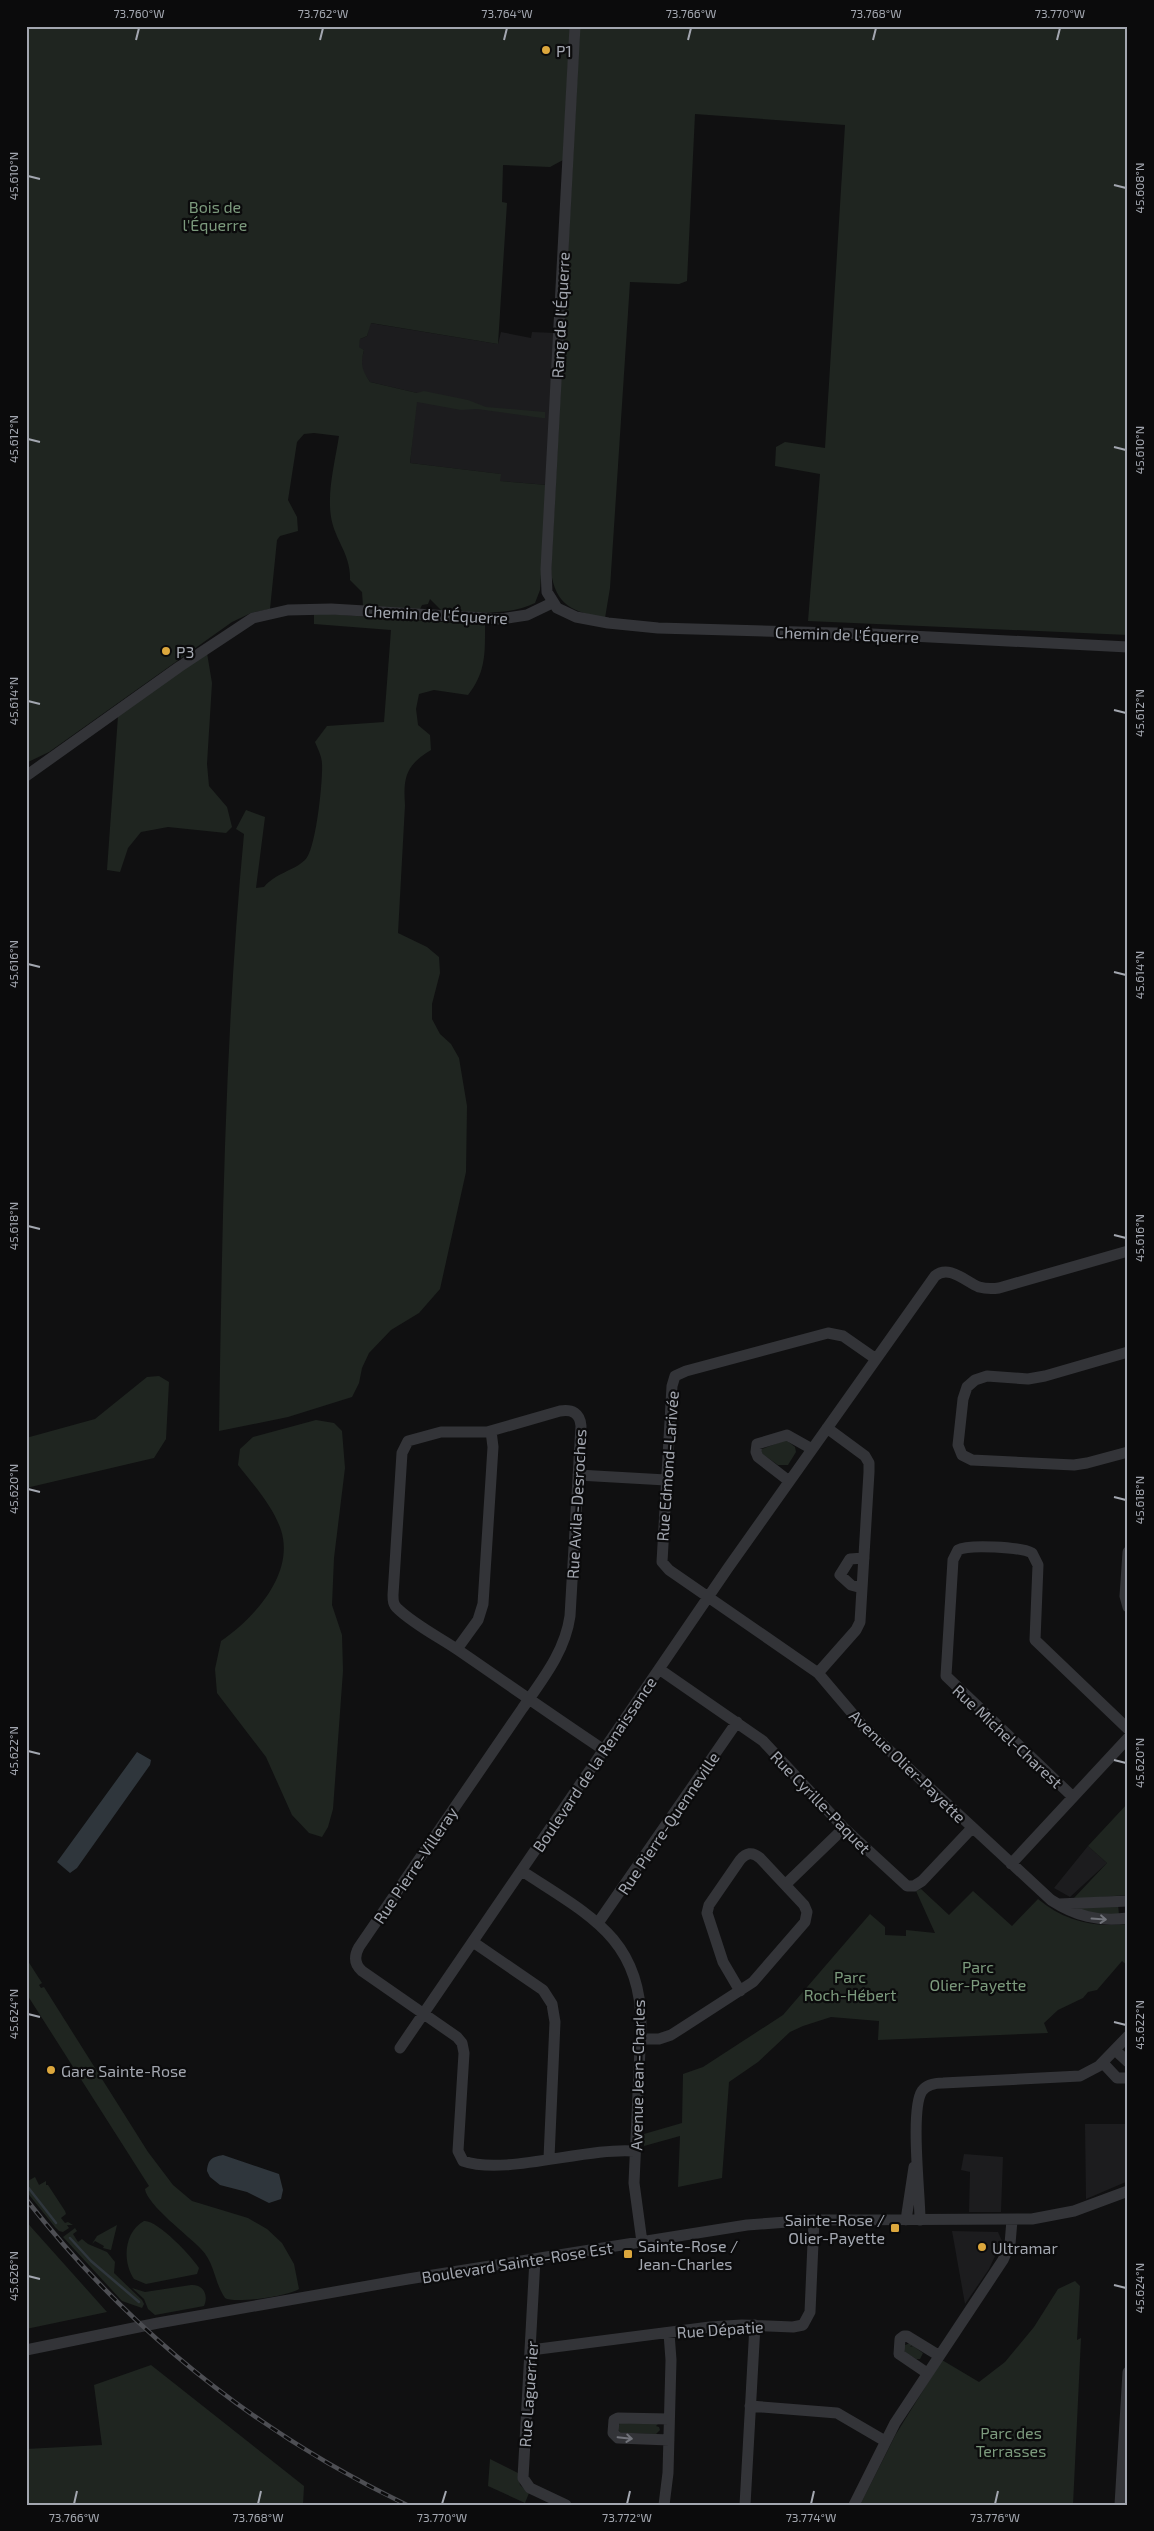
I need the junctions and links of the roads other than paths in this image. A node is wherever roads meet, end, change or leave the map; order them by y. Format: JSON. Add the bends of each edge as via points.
{"nodes":[{"id":1,"x":575,"y":26,"type":"edge"},
{"id":2,"x":552,"y":603,"type":"junction"},
{"id":3,"x":1128,"y":647,"type":"edge"},
{"id":4,"x":26,"y":776,"type":"edge"},
{"id":5,"x":1128,"y":1251,"type":"edge"},
{"id":6,"x":1128,"y":1352,"type":"edge"},
{"id":7,"x":876,"y":1359,"type":"junction"},
{"id":8,"x":827,"y":1428,"type":"junction"},
{"id":9,"x":492,"y":1432,"type":"junction"},
{"id":10,"x":812,"y":1449,"type":"junction"},
{"id":11,"x":1128,"y":1452,"type":"edge"},
{"id":12,"x":578,"y":1474,"type":"junction"},
{"id":13,"x":666,"y":1480,"type":"junction"},
{"id":14,"x":789,"y":1481,"type":"junction"},
{"id":15,"x":1128,"y":1552,"type":"edge"},
{"id":16,"x":864,"y":1558,"type":"junction"},
{"id":17,"x":862,"y":1588,"type":"junction"},
{"id":18,"x":708,"y":1598,"type":"junction"},
{"id":19,"x":1128,"y":1606,"type":"edge"},
{"id":20,"x":457,"y":1649,"type":"junction"},
{"id":21,"x":659,"y":1669,"type":"junction"},
{"id":22,"x":818,"y":1674,"type":"junction"},
{"id":23,"x":529,"y":1699,"type":"junction"},
{"id":24,"x":737,"y":1722,"type":"junction"},
{"id":25,"x":1128,"y":1729,"type":"edge"},
{"id":26,"x":1128,"y":1738,"type":"edge"},
{"id":27,"x":604,"y":1750,"type":"junction"},
{"id":28,"x":1073,"y":1797,"type":"junction"},
{"id":29,"x":844,"y":1828,"type":"junction"},
{"id":30,"x":972,"y":1828,"type":"junction"},
{"id":31,"x":1011,"y":1864,"type":"junction"},
{"id":32,"x":522,"y":1870,"type":"junction"},
{"id":33,"x":786,"y":1884,"type":"junction"},
{"id":34,"x":1128,"y":1901,"type":"edge"},
{"id":35,"x":1057,"y":1904,"type":"junction"},
{"id":36,"x":1128,"y":1918,"type":"edge"},
{"id":37,"x":598,"y":1923,"type":"junction"},
{"id":38,"x":473,"y":1942,"type":"junction"},
{"id":39,"x":740,"y":1992,"type":"junction"},
{"id":40,"x":424,"y":2014,"type":"junction"},
{"id":41,"x":1128,"y":2036,"type":"edge"},
{"id":42,"x":641,"y":2039,"type":"junction"},
{"id":43,"x":400,"y":2048,"type":"dead end"},
{"id":44,"x":1115,"y":2050,"type":"junction"},
{"id":45,"x":1128,"y":2062,"type":"edge"},
{"id":46,"x":1102,"y":2063,"type":"junction"},
{"id":47,"x":1128,"y":2078,"type":"edge"},
{"id":48,"x":635,"y":2151,"type":"junction"},
{"id":49,"x":916,"y":2153,"type":"junction"},
{"id":50,"x":549,"y":2158,"type":"junction"},
{"id":51,"x":1128,"y":2191,"type":"edge"},
{"id":52,"x":814,"y":2220,"type":"junction"},
{"id":53,"x":906,"y":2220,"type":"junction"},
{"id":54,"x":920,"y":2220,"type":"junction"},
{"id":55,"x":1012,"y":2220,"type":"junction"},
{"id":56,"x":642,"y":2242,"type":"junction"},
{"id":57,"x":535,"y":2258,"type":"junction"},
{"id":58,"x":755,"y":2325,"type":"junction"},
{"id":59,"x":669,"y":2333,"type":"junction"},
{"id":60,"x":26,"y":2350,"type":"edge"},
{"id":61,"x":531,"y":2350,"type":"junction"},
{"id":62,"x":938,"y":2355,"type":"junction"},
{"id":63,"x":1128,"y":2372,"type":"edge"},
{"id":64,"x":927,"y":2373,"type":"junction"},
{"id":65,"x":750,"y":2406,"type":"junction"},
{"id":66,"x":669,"y":2419,"type":"junction"},
{"id":67,"x":1126,"y":2425,"type":"edge"},
{"id":68,"x":668,"y":2440,"type":"junction"},
{"id":69,"x":885,"y":2441,"type":"junction"},
{"id":70,"x":566,"y":2505,"type":"edge"},
{"id":71,"x":664,"y":2505,"type":"edge"},
{"id":72,"x":745,"y":2505,"type":"edge"},
{"id":73,"x":854,"y":2505,"type":"edge"},
{"id":74,"x":1120,"y":2505,"type":"edge"}],
"edges":[{"from":1,"to":2,"type":"street","name":"Rang de l'Équerre","via":[[546,569],[547,592]]},
{"from":2,"to":3,"type":"street","name":"Chemin de l'Équerre","via":[[576,617],[639,626]]},
{"from":2,"to":4,"type":"street","name":"Chemin de l'Équerre","via":[[527,615],[501,619],[331,609],[288,610],[253,618]]},
{"from":5,"to":7,"type":"street","name":"Boulevard de la Renaissance","via":[[995,1288],[979,1287],[952,1273],[942,1272],[934,1278]]},
{"from":6,"to":11,"type":"street","via":[[1045,1376],[987,1376],[978,1379],[964,1393],[958,1445],[962,1455],[972,1460],[1077,1465]]},
{"from":7,"to":8,"type":"street","name":"Boulevard de la Renaissance"},
{"from":7,"to":13,"type":"street","name":"Rue Edmond-Larivée","via":[[843,1336],[828,1333],[680,1373],[672,1386]]},
{"from":8,"to":10,"type":"street","name":"Boulevard de la Renaissance"},
{"from":8,"to":16,"type":"street","via":[[868,1460]]},
{"from":9,"to":12,"type":"street","name":"Rue Avila-Desroches","via":[[560,1411],[573,1411],[581,1423]]},
{"from":9,"to":20,"type":"street","via":[[483,1604],[478,1620]]},
{"from":9,"to":20,"type":"street","name":"Rue Avila-Desroches","via":[[433,1434],[408,1441],[402,1451],[393,1601],[398,1609]]},
{"from":10,"to":14,"type":"street","name":"Boulevard de la Renaissance"},
{"from":10,"to":14,"type":"street","via":[[787,1435],[757,1444],[758,1457]]},
{"from":12,"to":13,"type":"street"},
{"from":12,"to":23,"type":"street","name":"Rue Avila-Desroches","via":[[568,1629],[558,1655]]},
{"from":13,"to":18,"type":"street","name":"Rue Edmond-Larivée","via":[[662,1562]]},
{"from":14,"to":18,"type":"street","name":"Boulevard de la Renaissance"},
{"from":15,"to":19,"type":"street","via":[[1125,1596]]},
{"from":16,"to":17,"type":"street"},
{"from":16,"to":17,"type":"street","via":[[850,1559],[840,1575],[851,1585]]},
{"from":17,"to":22,"type":"street","via":[[858,1627]]},
{"from":18,"to":21,"type":"street","name":"Boulevard de la Renaissance"},
{"from":18,"to":22,"type":"street","name":"Avenue Olier-Payette"},
{"from":20,"to":23,"type":"street","name":"Rue Avila-Desroches"},
{"from":21,"to":24,"type":"street","name":"Rue Cyrille-Paquet"},
{"from":21,"to":27,"type":"street","name":"Boulevard de la Renaissance"},
{"from":22,"to":30,"type":"street","name":"Avenue Olier-Payette","via":[[863,1726]]},
{"from":23,"to":27,"type":"street"},
{"from":23,"to":40,"type":"street","name":"Rue Pierre-Villeray","via":[[356,1953],[359,1969]]},
{"from":24,"to":29,"type":"street","name":"Rue Cyrille-Paquet","via":[[769,1747]]},
{"from":24,"to":37,"type":"street","name":"Rue Pierre-Quenneville"},
{"from":25,"to":28,"type":"street","name":"Rue Michel-Charest","via":[[1035,1640],[1038,1565],[1032,1553],[969,1547],[958,1550],[953,1560],[946,1676]]},
{"from":26,"to":28,"type":"street"},
{"from":27,"to":32,"type":"street","name":"Boulevard de la Renaissance"},
{"from":28,"to":31,"type":"street"},
{"from":29,"to":30,"type":"street","name":"Rue Cyrille-Paquet","via":[[899,1881],[912,1887],[922,1881]]},
{"from":29,"to":33,"type":"street"},
{"from":30,"to":31,"type":"street","name":"Avenue Olier-Payette"},
{"from":31,"to":35,"type":"street","name":"Avenue Olier-Payette"},
{"from":32,"to":37,"type":"street","name":"Avenue Jean-Charles"},
{"from":32,"to":38,"type":"street","name":"Boulevard de la Renaissance"},
{"from":33,"to":39,"type":"street","via":[[806,1907],[806,1920],[757,1978]]},
{"from":33,"to":39,"type":"street","via":[[757,1855],[748,1854],[740,1860],[707,1908],[723,1962]]},
{"from":34,"to":35,"type":"street"},
{"from":35,"to":36,"type":"street","name":"Avenue Olier-Payette","one_way":true,"via":[[1090,1918]]},
{"from":37,"to":42,"type":"street","name":"Avenue Jean-Charles","via":[[622,1951],[634,1974],[640,2003]]},
{"from":38,"to":40,"type":"street","name":"Boulevard de la Renaissance"},
{"from":38,"to":50,"type":"street","via":[[540,1988],[552,2004],[555,2022]]},
{"from":39,"to":42,"type":"street","via":[[668,2037]]},
{"from":40,"to":43,"type":"street","name":"Boulevard de la Renaissance"},
{"from":40,"to":50,"type":"street","name":"Rue Pierre-Villeray","via":[[459,2038],[464,2048],[460,2158],[467,2162],[496,2164]]},
{"from":41,"to":44,"type":"street"},
{"from":42,"to":48,"type":"street","name":"Avenue Jean-Charles"},
{"from":44,"to":45,"type":"street"},
{"from":44,"to":46,"type":"street"},
{"from":46,"to":47,"type":"street","via":[[1117,2078]]},
{"from":46,"to":49,"type":"street","via":[[1088,2073],[1070,2078],[927,2086],[919,2101]]},
{"from":48,"to":50,"type":"street"},
{"from":48,"to":56,"type":"street","name":"Avenue Jean-Charles","via":[[634,2191]]},
{"from":49,"to":53,"type":"street"},
{"from":49,"to":54,"type":"street"},
{"from":51,"to":55,"type":"street","name":"Boulevard Sainte-Rose Est","via":[[1063,2214]]},
{"from":52,"to":53,"type":"street","name":"Boulevard Sainte-Rose Est"},
{"from":52,"to":56,"type":"street","name":"Boulevard Sainte-Rose Est","via":[[754,2224]]},
{"from":52,"to":58,"type":"street","name":"Rue Dépatie","via":[[811,2308],[807,2321],[797,2327]]},
{"from":53,"to":54,"type":"street","name":"Boulevard Sainte-Rose Est"},
{"from":54,"to":55,"type":"street","name":"Boulevard Sainte-Rose Est"},
{"from":55,"to":62,"type":"street","via":[[1010,2244],[1003,2260]]},
{"from":56,"to":57,"type":"street","name":"Boulevard Sainte-Rose Est"},
{"from":57,"to":60,"type":"street","name":"Boulevard Sainte-Rose Est","via":[[210,2314]]},
{"from":57,"to":61,"type":"street","name":"Rue Laguerrier"},
{"from":58,"to":59,"type":"street","name":"Rue Dépatie"},
{"from":58,"to":65,"type":"street"},
{"from":59,"to":61,"type":"street","name":"Rue Dépatie"},
{"from":59,"to":66,"type":"street"},
{"from":61,"to":70,"type":"street","name":"Rue Laguerrier","via":[[523,2478],[530,2488]]},
{"from":62,"to":64,"type":"street"},
{"from":62,"to":64,"type":"street","via":[[907,2336],[901,2337],[899,2354]]},
{"from":63,"to":67,"type":"street"},
{"from":64,"to":69,"type":"street"},
{"from":65,"to":69,"type":"street","via":[[837,2413]]},
{"from":65,"to":72,"type":"street"},
{"from":66,"to":68,"type":"street"},
{"from":66,"to":68,"type":"street","one_way":true,"via":[[618,2418],[613,2422],[612,2430],[621,2438]]},
{"from":67,"to":74,"type":"street"},
{"from":68,"to":71,"type":"street"},
{"from":69,"to":73,"type":"street"}]}
